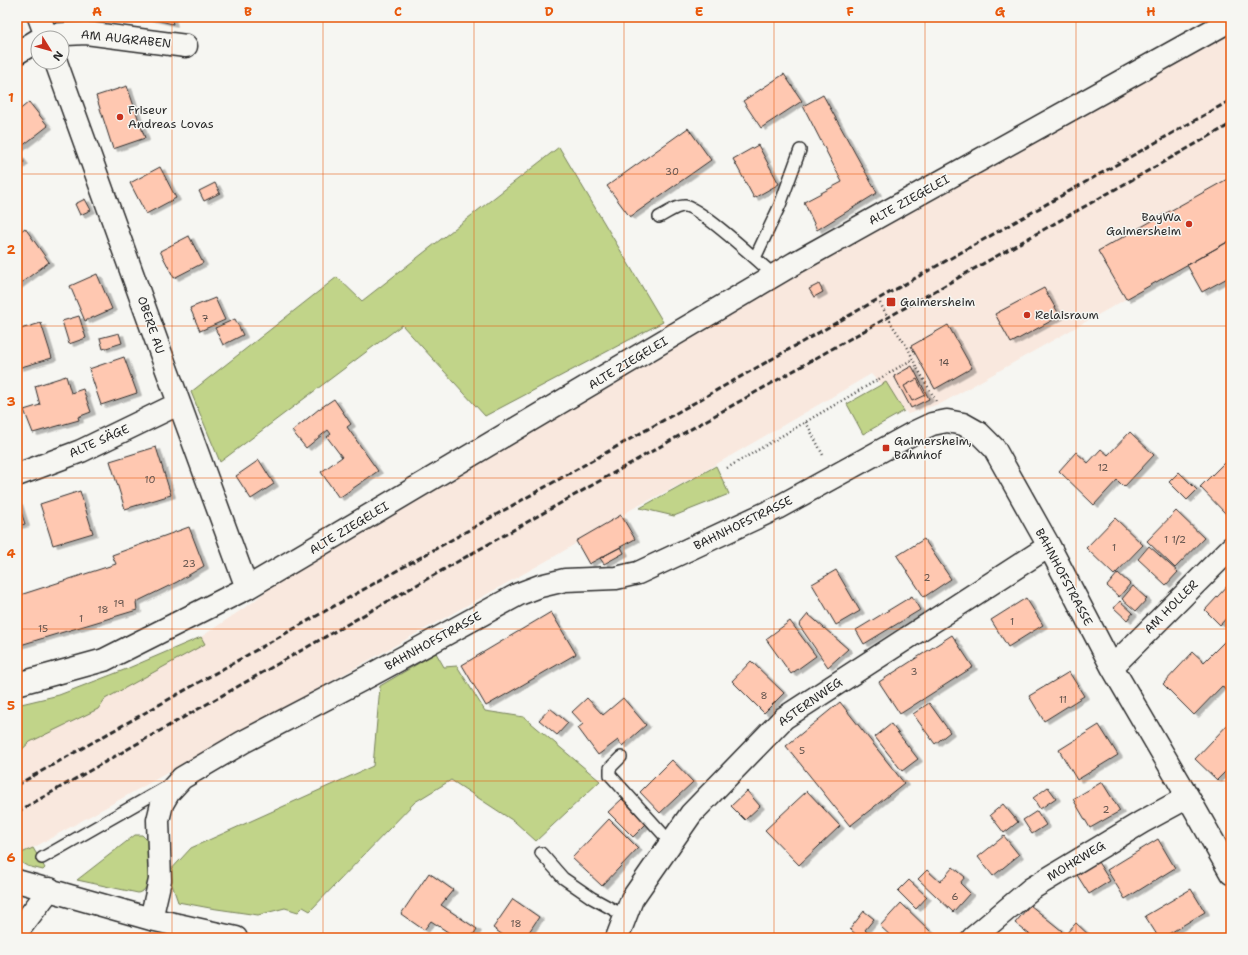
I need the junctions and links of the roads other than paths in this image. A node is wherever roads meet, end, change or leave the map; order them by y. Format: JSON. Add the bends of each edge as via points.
{"nodes":[{"id":1,"x":1231,"y":20,"type":"edge"},
{"id":2,"x":70,"y":34,"type":"edge"},
{"id":3,"x":30,"y":43,"type":"edge"},
{"id":4,"x":186,"y":46,"type":"dead end"},
{"id":5,"x":17,"y":53,"type":"edge"},
{"id":6,"x":59,"y":70,"type":"edge"},
{"id":7,"x":800,"y":150,"type":"dead end"},
{"id":8,"x":659,"y":217,"type":"dead end"},
{"id":9,"x":755,"y":258,"type":"junction"},
{"id":10,"x":775,"y":276,"type":"junction"},
{"id":11,"x":178,"y":404,"type":"junction"},
{"id":12,"x":17,"y":475,"type":"edge"},
{"id":13,"x":1049,"y":546,"type":"junction"},
{"id":14,"x":1231,"y":548,"type":"edge"},
{"id":15,"x":247,"y":588,"type":"junction"},
{"id":16,"x":1112,"y":667,"type":"junction"},
{"id":17,"x":17,"y":684,"type":"edge"},
{"id":18,"x":621,"y":757,"type":"dead end"},
{"id":19,"x":182,"y":778,"type":"junction"},
{"id":20,"x":1188,"y":797,"type":"junction"},
{"id":21,"x":671,"y":843,"type":"junction"},
{"id":22,"x":542,"y":853,"type":"dead end"},
{"id":23,"x":42,"y":858,"type":"dead end"},
{"id":24,"x":1231,"y":873,"type":"edge"},
{"id":25,"x":17,"y":881,"type":"edge"},
{"id":26,"x":50,"y":889,"type":"junction"},
{"id":27,"x":625,"y":916,"type":"junction"},
{"id":28,"x":151,"y":920,"type":"junction"},
{"id":29,"x":17,"y":932,"type":"edge"},
{"id":30,"x":236,"y":938,"type":"edge"},
{"id":31,"x":617,"y":938,"type":"edge"},
{"id":32,"x":973,"y":938,"type":"edge"}],
"edges":[{"from":1,"to":10,"type":"street","name":"ALTE ZIEGELEI"},
{"from":2,"to":4,"type":"street","name":"AM AUGRABEN"},
{"from":3,"to":5,"type":"street","name":"AM AUGRABEN"},
{"from":6,"to":11,"type":"street","name":"OBERE AU"},
{"from":7,"to":9,"type":"lane","via":[[780,205]]},
{"from":8,"to":9,"type":"lane","via":[[681,206],[691,209]]},
{"from":9,"to":10,"type":"lane"},
{"from":10,"to":15,"type":"street","name":"ALTE ZIEGELEI"},
{"from":11,"to":12,"type":"street","name":"ALTE SÄGE","via":[[81,451]]},
{"from":11,"to":15,"type":"street","name":"OBERE AU"},
{"from":13,"to":16,"type":"street","name":"BAHNHOFSTRASSE"},
{"from":13,"to":19,"type":"street","name":"BAHNHOFSTRASSE","via":[[994,448],[979,433],[963,424],[947,421],[932,424],[776,508],[638,573],[616,578],[565,580],[520,594],[243,742]]},
{"from":13,"to":21,"type":"street","name":"ASTERNWEG","via":[[784,718],[691,814]]},
{"from":14,"to":16,"type":"street","name":"AM HOLLER"},
{"from":15,"to":17,"type":"street","name":"ALTE ZIEGELEI","via":[[104,660]]},
{"from":16,"to":20,"type":"street","name":"BAHNHOFSTRASSE"},
{"from":18,"to":21,"type":"lane","via":[[610,768],[610,774]]},
{"from":19,"to":23,"type":"lane"},
{"from":19,"to":28,"type":"street","name":"BAHNHOFSTRASSE","via":[[162,804],[158,820],[160,880]]},
{"from":20,"to":24,"type":"street","name":"BAHNHOFSTRASSE"},
{"from":20,"to":32,"type":"street","name":"MOHRWEG","via":[[1031,889]]},
{"from":21,"to":27,"type":"street","name":"ASTERNWEG","via":[[632,900]]},
{"from":22,"to":27,"type":"lane","via":[[563,878]]},
{"from":25,"to":26,"type":"street"},
{"from":26,"to":28,"type":"street"},
{"from":26,"to":29,"type":"street"},
{"from":27,"to":31,"type":"street","name":"ASTERNWEG"},
{"from":28,"to":30,"type":"street"}]}
